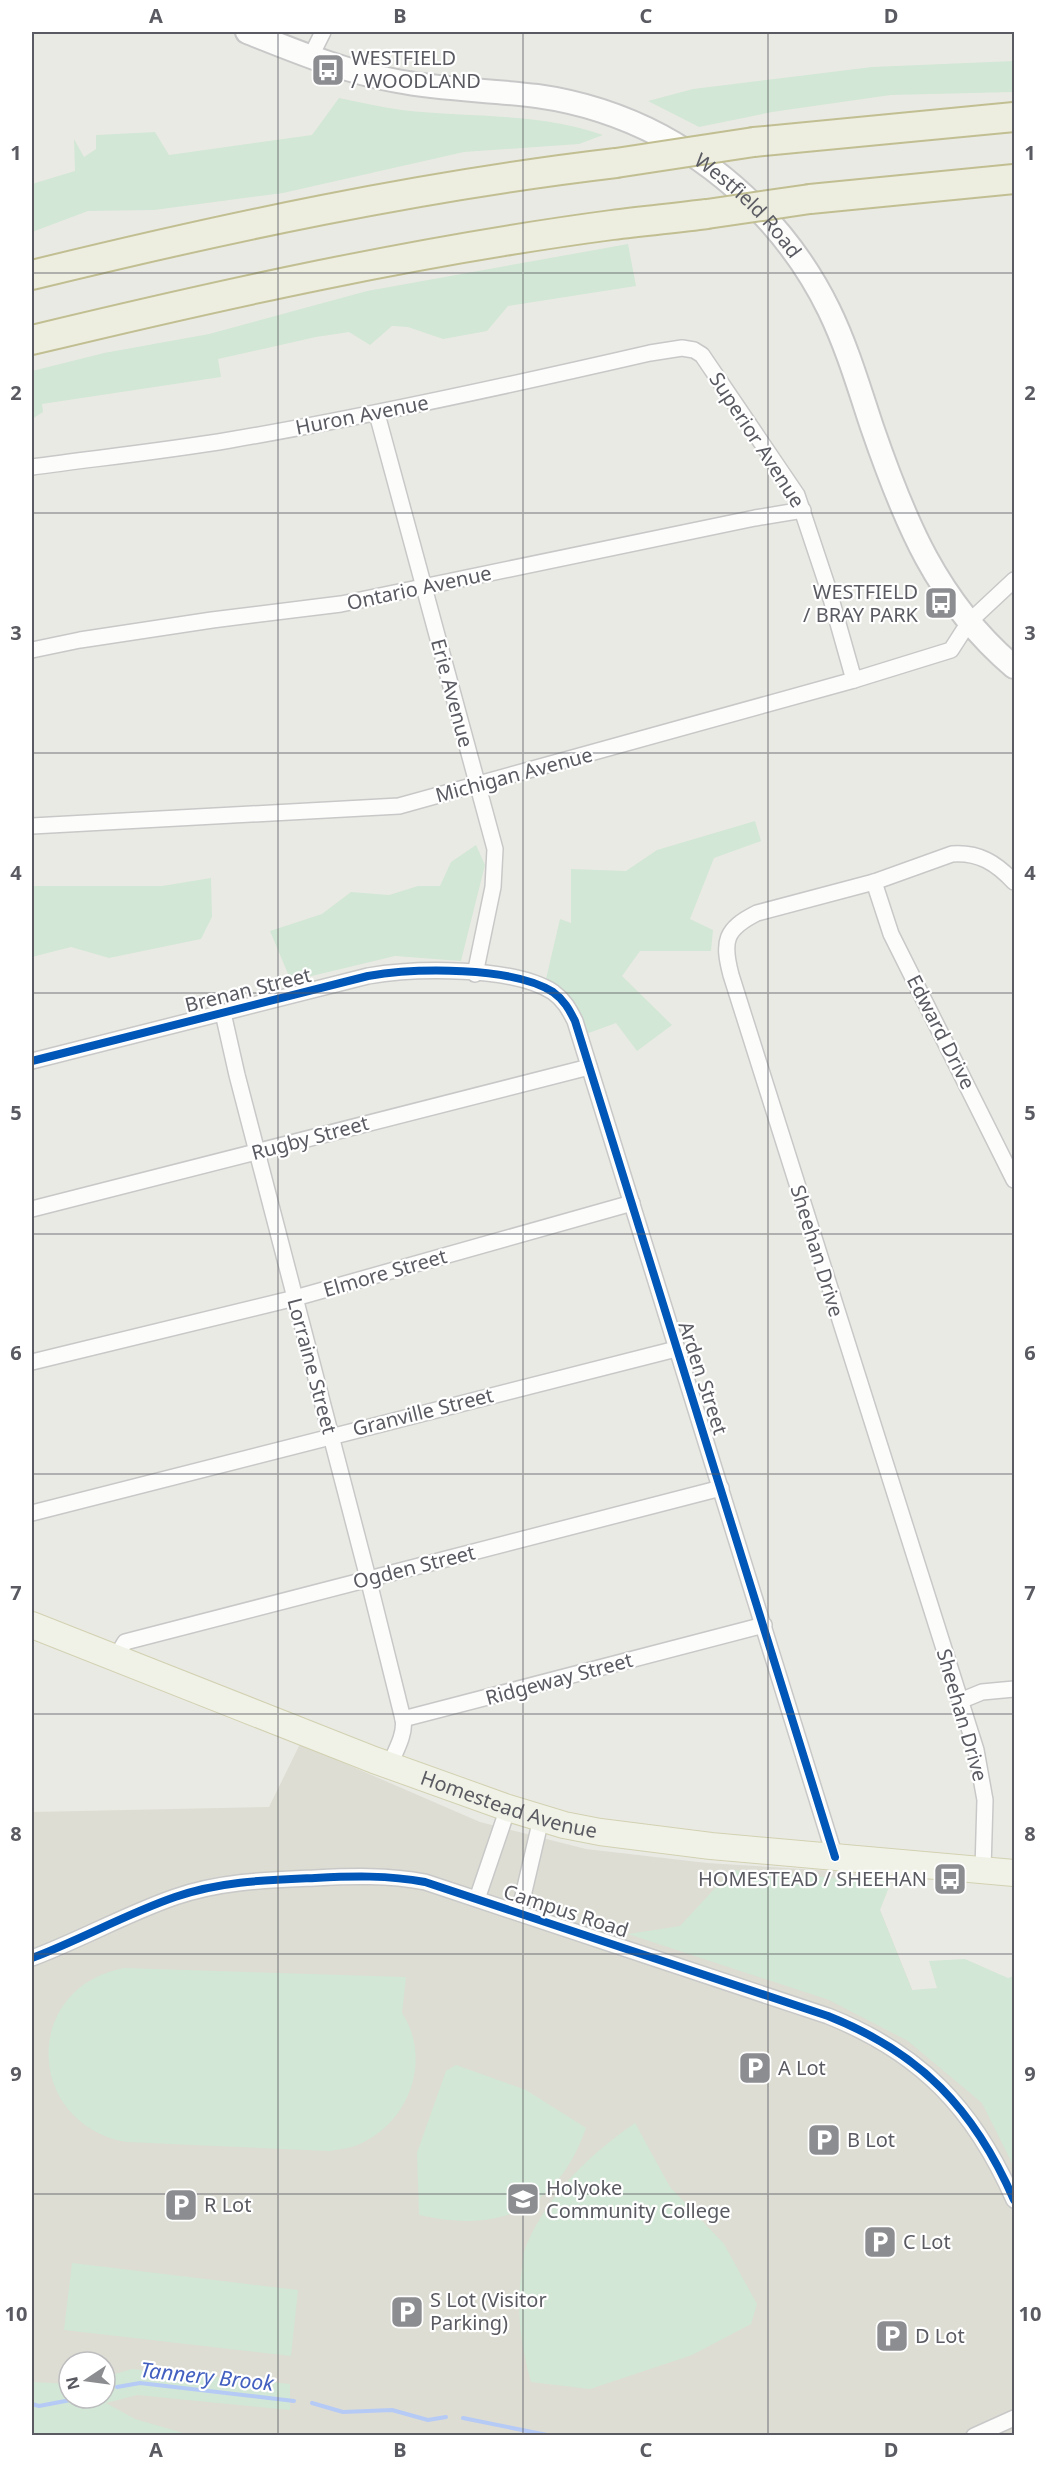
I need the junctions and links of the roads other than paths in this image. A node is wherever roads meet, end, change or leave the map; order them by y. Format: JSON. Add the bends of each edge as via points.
{"nodes":[{"id":1,"x":247,"y":32,"type":"edge"},
{"id":2,"x":323,"y":32,"type":"edge"},
{"id":3,"x":311,"y":56,"type":"junction"},
{"id":4,"x":1014,"y":117,"type":"edge"},
{"id":5,"x":1014,"y":179,"type":"edge"},
{"id":6,"x":32,"y":275,"type":"edge"},
{"id":7,"x":32,"y":340,"type":"edge"},
{"id":8,"x":689,"y":349,"type":"joint"},
{"id":9,"x":377,"y":414,"type":"junction"},
{"id":10,"x":32,"y":467,"type":"edge"},
{"id":11,"x":803,"y":510,"type":"junction"},
{"id":12,"x":1014,"y":580,"type":"edge"},
{"id":13,"x":423,"y":587,"type":"junction"},
{"id":14,"x":969,"y":622,"type":"junction"},
{"id":15,"x":32,"y":650,"type":"edge"},
{"id":16,"x":1014,"y":667,"type":"edge"},
{"id":17,"x":854,"y":680,"type":"junction"},
{"id":18,"x":477,"y":783,"type":"junction"},
{"id":19,"x":32,"y":826,"type":"edge"},
{"id":20,"x":874,"y":882,"type":"junction"},
{"id":21,"x":1014,"y":882,"type":"edge"},
{"id":22,"x":475,"y":974,"type":"junction"},
{"id":23,"x":223,"y":1013,"type":"junction"},
{"id":24,"x":32,"y":1061,"type":"edge"},
{"id":25,"x":589,"y":1067,"type":"junction"},
{"id":26,"x":257,"y":1153,"type":"junction"},
{"id":27,"x":1014,"y":1180,"type":"edge"},
{"id":28,"x":632,"y":1203,"type":"junction"},
{"id":29,"x":32,"y":1209,"type":"edge"},
{"id":30,"x":294,"y":1298,"type":"junction"},
{"id":31,"x":676,"y":1349,"type":"junction"},
{"id":32,"x":32,"y":1362,"type":"edge"},
{"id":33,"x":330,"y":1436,"type":"junction"},
{"id":34,"x":721,"y":1488,"type":"junction"},
{"id":35,"x":32,"y":1513,"type":"edge"},
{"id":36,"x":368,"y":1578,"type":"junction"},
{"id":37,"x":32,"y":1625,"type":"edge"},
{"id":38,"x":764,"y":1625,"type":"junction"},
{"id":39,"x":115,"y":1659,"type":"junction"},
{"id":40,"x":1014,"y":1689,"type":"edge"},
{"id":41,"x":960,"y":1701,"type":"junction"},
{"id":42,"x":403,"y":1719,"type":"junction"},
{"id":43,"x":389,"y":1766,"type":"junction"},
{"id":44,"x":508,"y":1808,"type":"junction"},
{"id":45,"x":542,"y":1819,"type":"junction"},
{"id":46,"x":835,"y":1857,"type":"junction"},
{"id":47,"x":983,"y":1869,"type":"junction"},
{"id":48,"x":1014,"y":1873,"type":"edge"},
{"id":49,"x":477,"y":1899,"type":"junction"},
{"id":50,"x":519,"y":1913,"type":"junction"},
{"id":51,"x":32,"y":1958,"type":"edge"},
{"id":52,"x":1014,"y":2200,"type":"edge"},
{"id":53,"x":1014,"y":2418,"type":"edge"},
{"id":54,"x":974,"y":2436,"type":"edge"}],
"edges":[{"from":1,"to":3,"type":"main road","name":"Westfield Road"},
{"from":2,"to":3,"type":"street"},
{"from":3,"to":14,"type":"main road","name":"Westfield Road","via":[[395,81],[568,101],[661,136],[734,186],[790,246],[819,291],[839,334],[911,530],[939,581]]},
{"from":4,"to":6,"type":"highway","bridge":true,"via":[[754,142],[497,180],[316,212]]},
{"from":5,"to":7,"type":"highway","bridge":true,"via":[[810,199],[589,229],[366,267]]},
{"from":8,"to":9,"type":"street","name":"Huron Avenue","via":[[650,352]]},
{"from":8,"to":11,"type":"street","name":"Superior Avenue","via":[[702,355],[797,495]]},
{"from":9,"to":10,"type":"street","name":"Huron Avenue","via":[[227,441]]},
{"from":9,"to":13,"type":"street","name":"Erie Avenue"},
{"from":11,"to":13,"type":"street","name":"Ontario Avenue"},
{"from":11,"to":17,"type":"street","name":"Superior Avenue"},
{"from":12,"to":14,"type":"street","name":"Michigan Avenue"},
{"from":13,"to":15,"type":"street","name":"Ontario Avenue","via":[[341,604],[212,620]]},
{"from":13,"to":18,"type":"street","name":"Erie Avenue"},
{"from":14,"to":16,"type":"main road","name":"Westfield Road"},
{"from":14,"to":17,"type":"street","name":"Michigan Avenue","via":[[951,650]]},
{"from":17,"to":18,"type":"street","name":"Michigan Avenue"},
{"from":18,"to":19,"type":"street","name":"Michigan Avenue","via":[[399,806]]},
{"from":18,"to":22,"type":"street","name":"Erie Avenue","via":[[496,865]]},
{"from":20,"to":21,"type":"street","name":"Sheehan Drive","via":[[965,853],[984,858]]},
{"from":20,"to":27,"type":"street","name":"Edward Drive","via":[[891,933]]},
{"from":20,"to":41,"type":"street","name":"Sheehan Drive","via":[[744,919],[732,929],[726,951]]},
{"from":22,"to":23,"type":"street","name":"Brenan Street","via":[[393,972]]},
{"from":22,"to":25,"type":"street","name":"Arden Street","via":[[531,983],[551,991],[575,1021]]},
{"from":23,"to":24,"type":"street","name":"Brenan Street"},
{"from":23,"to":26,"type":"street","name":"Lorraine Street"},
{"from":25,"to":26,"type":"street","name":"Rugby Street"},
{"from":25,"to":28,"type":"street","name":"Arden Street"},
{"from":26,"to":29,"type":"street","name":"Rugby Street"},
{"from":26,"to":30,"type":"street","name":"Lorraine Street"},
{"from":28,"to":30,"type":"street","name":"Elmore Street"},
{"from":28,"to":31,"type":"street","name":"Arden Street"},
{"from":30,"to":32,"type":"street","name":"Elmore Street"},
{"from":30,"to":33,"type":"street","name":"Lorraine Street"},
{"from":31,"to":33,"type":"street","name":"Granville Street"},
{"from":31,"to":34,"type":"street","name":"Arden Street"},
{"from":33,"to":35,"type":"street","name":"Granville Street"},
{"from":33,"to":36,"type":"street","name":"Lorraine Street"},
{"from":34,"to":36,"type":"street","name":"Ogden Street"},
{"from":34,"to":38,"type":"street","name":"Arden Street"},
{"from":36,"to":39,"type":"street","name":"Ogden Street","via":[[125,1642]]},
{"from":36,"to":42,"type":"street","name":"Lorraine Street"},
{"from":37,"to":39,"type":"main road","name":"Homestead Avenue"},
{"from":38,"to":42,"type":"street","name":"Ridgeway Street"},
{"from":38,"to":46,"type":"street","name":"Arden Street"},
{"from":39,"to":43,"type":"main road","name":"Homestead Avenue"},
{"from":40,"to":41,"type":"street","via":[[982,1692]]},
{"from":41,"to":47,"type":"street","name":"Sheehan Drive","via":[[984,1788]]},
{"from":42,"to":43,"type":"street","via":[[401,1737]]},
{"from":43,"to":44,"type":"main road","name":"Homestead Avenue"},
{"from":44,"to":45,"type":"main road","name":"Homestead Avenue"},
{"from":44,"to":49,"type":"street","name":"Campus Road"},
{"from":45,"to":46,"type":"main road","name":"Homestead Avenue","via":[[636,1837]]},
{"from":45,"to":50,"type":"street","name":"Campus Road"},
{"from":46,"to":47,"type":"main road","name":"Homestead Avenue"},
{"from":47,"to":48,"type":"main road","name":"Homestead Avenue"},
{"from":49,"to":50,"type":"street","name":"Campus Road"},
{"from":49,"to":51,"type":"street","name":"Campus Road","via":[[425,1882],[384,1876],[235,1882],[160,1902]]},
{"from":50,"to":52,"type":"street","name":"Campus Road","via":[[828,2016],[875,2036],[929,2074],[957,2106],[991,2153]]},
{"from":53,"to":54,"type":"street"}]}
